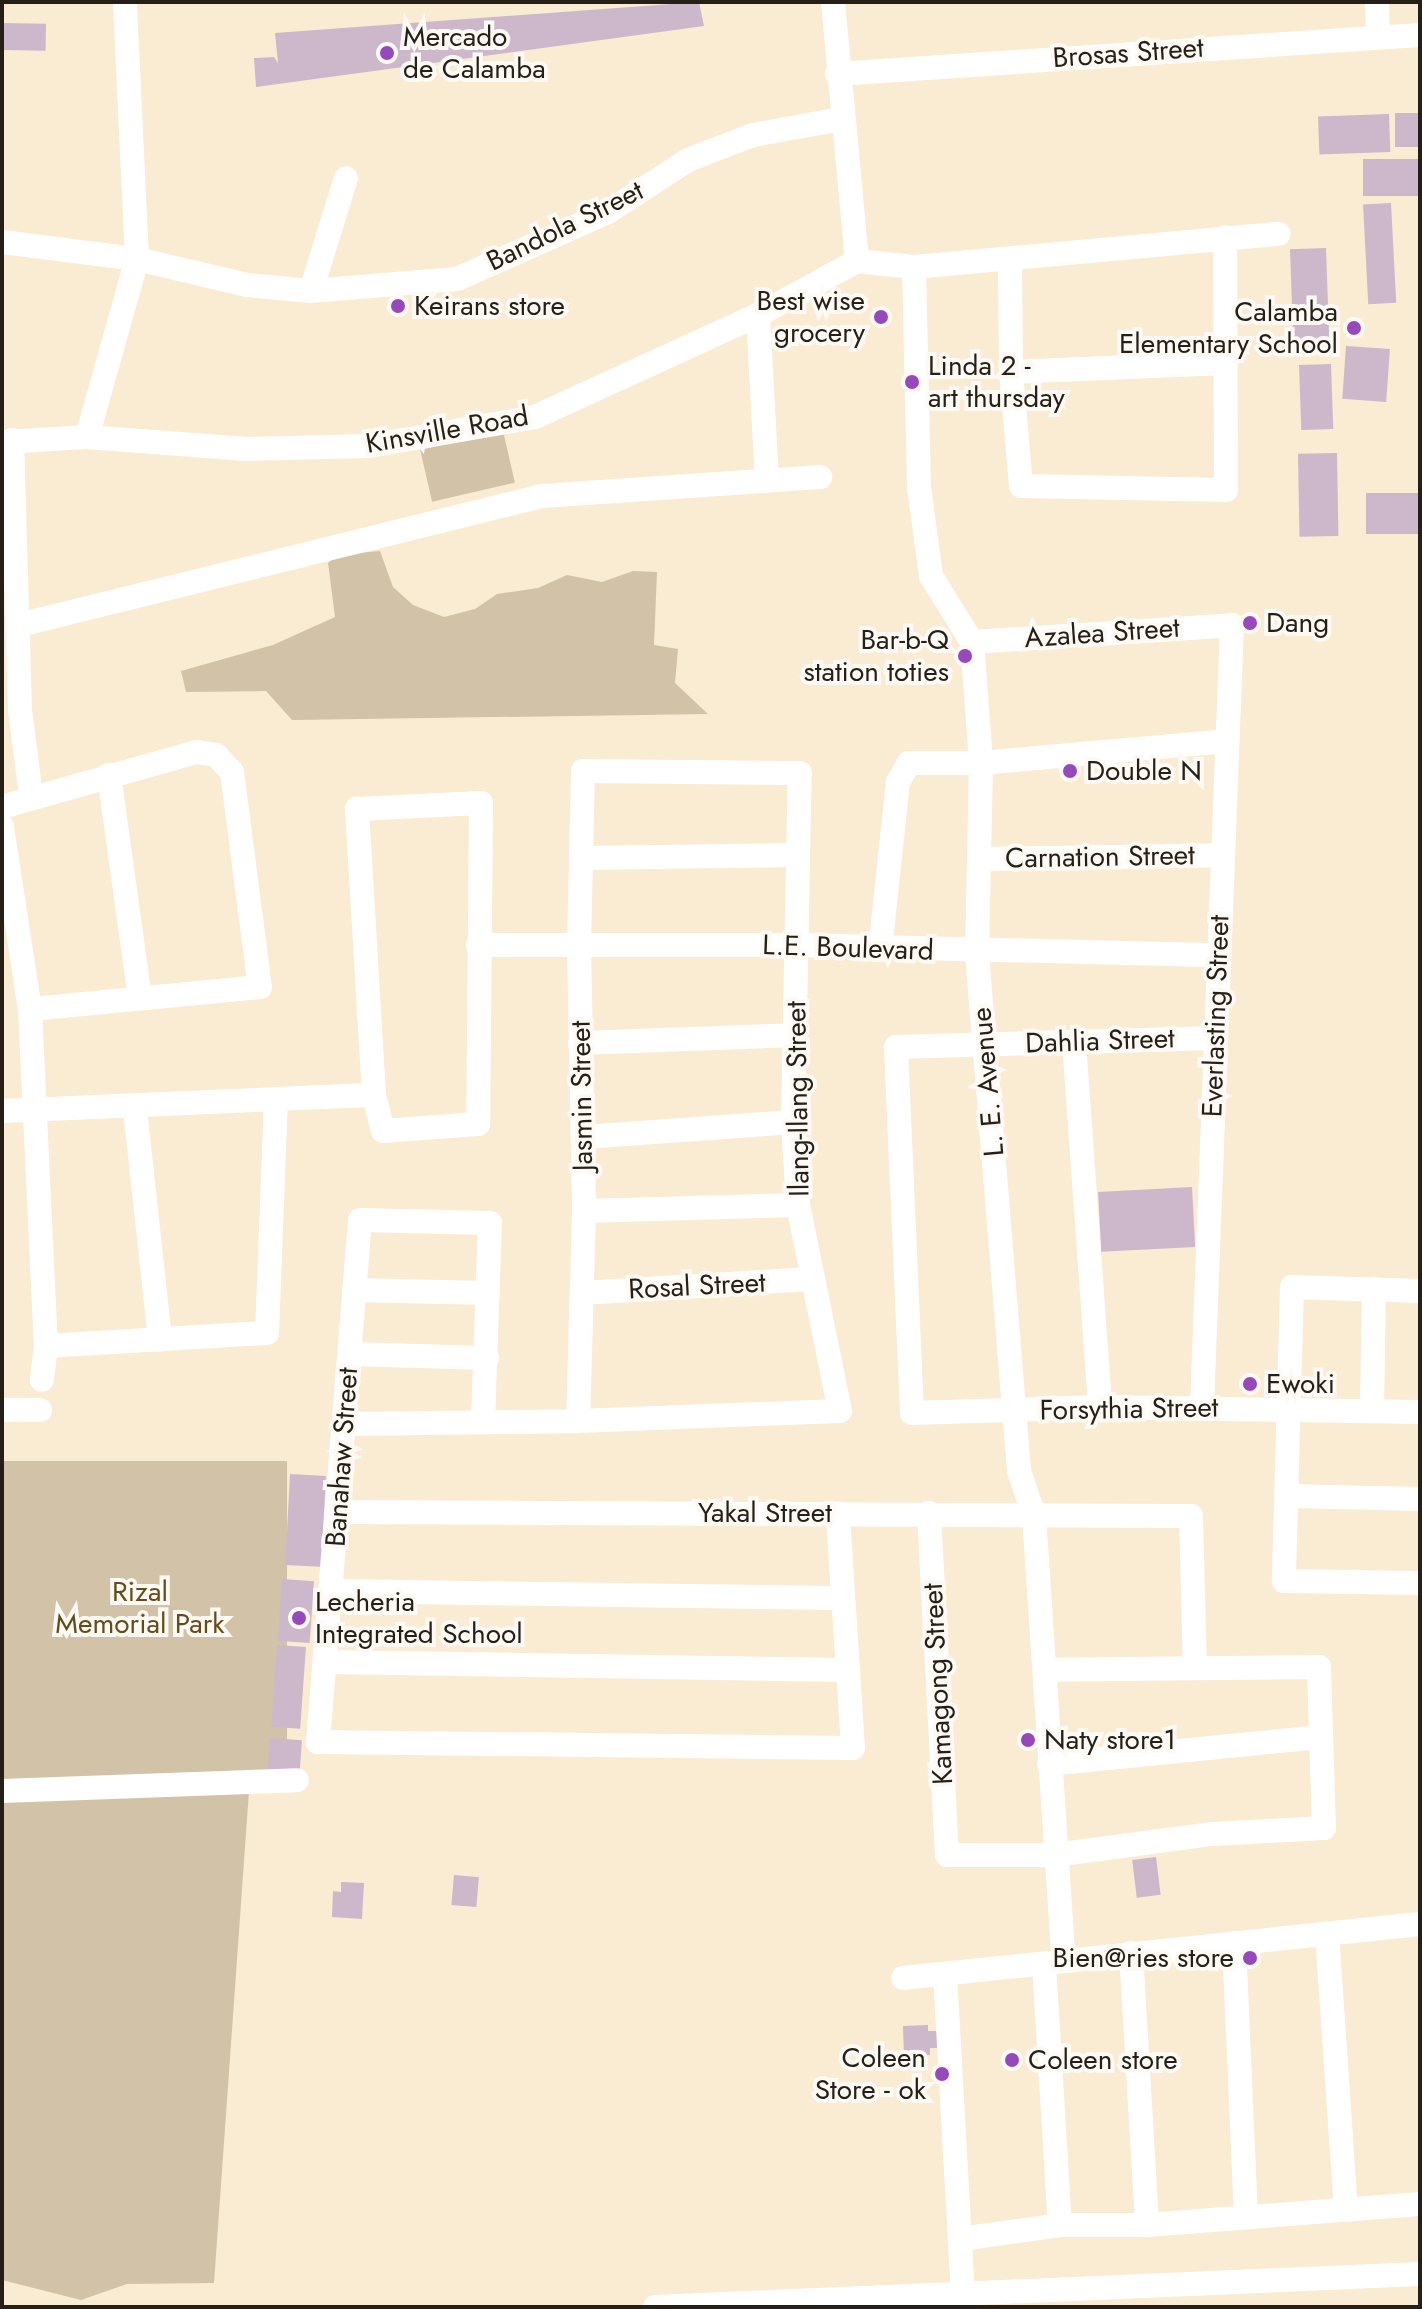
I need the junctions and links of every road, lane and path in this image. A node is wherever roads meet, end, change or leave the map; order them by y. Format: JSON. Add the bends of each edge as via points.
{"nodes":[{"id":1,"x":125,"y":2,"type":"edge"},
{"id":2,"x":833,"y":2,"type":"edge"},
{"id":3,"x":1377,"y":2,"type":"edge"},
{"id":4,"x":1420,"y":35,"type":"edge"},
{"id":5,"x":1378,"y":36,"type":"junction"},
{"id":6,"x":837,"y":74,"type":"junction"},
{"id":7,"x":841,"y":119,"type":"junction"},
{"id":8,"x":346,"y":178,"type":"dead end"},
{"id":9,"x":1279,"y":234,"type":"dead end"},
{"id":10,"x":1225,"y":237,"type":"junction"},
{"id":11,"x":2,"y":242,"type":"edge"},
{"id":12,"x":137,"y":259,"type":"junction"},
{"id":13,"x":1010,"y":260,"type":"junction"},
{"id":14,"x":857,"y":261,"type":"junction"},
{"id":15,"x":914,"y":267,"type":"junction"},
{"id":16,"x":311,"y":291,"type":"junction"},
{"id":17,"x":758,"y":315,"type":"junction"},
{"id":18,"x":1226,"y":363,"type":"junction"},
{"id":19,"x":1011,"y":372,"type":"junction"},
{"id":20,"x":87,"y":437,"type":"junction"},
{"id":21,"x":7,"y":441,"type":"edge"},
{"id":22,"x":820,"y":477,"type":"dead end"},
{"id":23,"x":767,"y":481,"type":"junction"},
{"id":24,"x":19,"y":625,"type":"junction"},
{"id":25,"x":1232,"y":625,"type":"joint"},
{"id":26,"x":972,"y":642,"type":"junction"},
{"id":27,"x":1226,"y":741,"type":"junction"},
{"id":28,"x":981,"y":763,"type":"junction"},
{"id":29,"x":583,"y":771,"type":"joint"},
{"id":30,"x":109,"y":775,"type":"junction"},
{"id":31,"x":31,"y":796,"type":"junction"},
{"id":32,"x":2,"y":807,"type":"edge"},
{"id":33,"x":2,"y":827,"type":"edge"},
{"id":34,"x":798,"y":855,"type":"junction"},
{"id":35,"x":1222,"y":855,"type":"junction"},
{"id":36,"x":582,"y":858,"type":"junction"},
{"id":37,"x":979,"y":859,"type":"junction"},
{"id":38,"x":478,"y":945,"type":"junction"},
{"id":39,"x":579,"y":945,"type":"junction"},
{"id":40,"x":797,"y":945,"type":"junction"},
{"id":41,"x":880,"y":950,"type":"junction"},
{"id":42,"x":977,"y":953,"type":"junction"},
{"id":43,"x":1218,"y":955,"type":"junction"},
{"id":44,"x":19,"y":995,"type":"edge"},
{"id":45,"x":140,"y":997,"type":"junction"},
{"id":46,"x":795,"y":1035,"type":"junction"},
{"id":47,"x":1216,"y":1038,"type":"junction"},
{"id":48,"x":1074,"y":1042,"type":"junction"},
{"id":49,"x":580,"y":1043,"type":"junction"},
{"id":50,"x":984,"y":1046,"type":"junction"},
{"id":51,"x":374,"y":1095,"type":"junction"},
{"id":52,"x":276,"y":1101,"type":"junction"},
{"id":53,"x":36,"y":1109,"type":"junction"},
{"id":54,"x":135,"y":1109,"type":"junction"},
{"id":55,"x":2,"y":1111,"type":"edge"},
{"id":56,"x":793,"y":1122,"type":"junction"},
{"id":57,"x":584,"y":1137,"type":"junction"},
{"id":58,"x":798,"y":1205,"type":"junction"},
{"id":59,"x":584,"y":1211,"type":"junction"},
{"id":60,"x":812,"y":1279,"type":"junction"},
{"id":61,"x":1374,"y":1289,"type":"junction"},
{"id":62,"x":354,"y":1290,"type":"junction"},
{"id":63,"x":1420,"y":1291,"type":"edge"},
{"id":64,"x":488,"y":1293,"type":"junction"},
{"id":65,"x":582,"y":1293,"type":"junction"},
{"id":66,"x":160,"y":1340,"type":"junction"},
{"id":67,"x":46,"y":1346,"type":"junction"},
{"id":68,"x":350,"y":1354,"type":"junction"},
{"id":69,"x":487,"y":1358,"type":"junction"},
{"id":70,"x":42,"y":1380,"type":"dead end"},
{"id":71,"x":1100,"y":1407,"type":"junction"},
{"id":72,"x":1202,"y":1407,"type":"junction"},
{"id":73,"x":1289,"y":1408,"type":"junction"},
{"id":74,"x":2,"y":1410,"type":"edge"},
{"id":75,"x":40,"y":1410,"type":"dead end"},
{"id":76,"x":1372,"y":1410,"type":"junction"},
{"id":77,"x":1016,"y":1411,"type":"junction"},
{"id":78,"x":1420,"y":1412,"type":"edge"},
{"id":79,"x":483,"y":1421,"type":"junction"},
{"id":80,"x":578,"y":1421,"type":"junction"},
{"id":81,"x":346,"y":1424,"type":"junction"},
{"id":82,"x":1287,"y":1496,"type":"junction"},
{"id":83,"x":1420,"y":1499,"type":"edge"},
{"id":84,"x":339,"y":1512,"type":"junction"},
{"id":85,"x":838,"y":1513,"type":"junction"},
{"id":86,"x":929,"y":1513,"type":"junction"},
{"id":87,"x":1034,"y":1515,"type":"junction"},
{"id":88,"x":1420,"y":1583,"type":"edge"},
{"id":89,"x":331,"y":1591,"type":"junction"},
{"id":90,"x":840,"y":1598,"type":"junction"},
{"id":91,"x":325,"y":1662,"type":"junction"},
{"id":92,"x":1195,"y":1665,"type":"junction"},
{"id":93,"x":847,"y":1670,"type":"junction"},
{"id":94,"x":1045,"y":1670,"type":"junction"},
{"id":95,"x":1321,"y":1737,"type":"junction"},
{"id":96,"x":1049,"y":1764,"type":"junction"},
{"id":97,"x":297,"y":1780,"type":"dead end"},
{"id":98,"x":2,"y":1791,"type":"edge"},
{"id":99,"x":1055,"y":1855,"type":"junction"},
{"id":100,"x":1420,"y":1924,"type":"edge"},
{"id":101,"x":1327,"y":1933,"type":"junction"},
{"id":102,"x":1234,"y":1943,"type":"junction"},
{"id":103,"x":1131,"y":1953,"type":"junction"},
{"id":104,"x":1054,"y":1963,"type":"junction"},
{"id":105,"x":945,"y":1974,"type":"junction"},
{"id":106,"x":903,"y":1978,"type":"dead end"},
{"id":107,"x":1420,"y":2204,"type":"edge"},
{"id":108,"x":1346,"y":2210,"type":"junction"},
{"id":109,"x":1246,"y":2217,"type":"junction"},
{"id":110,"x":1060,"y":2225,"type":"junction"},
{"id":111,"x":1147,"y":2225,"type":"junction"},
{"id":112,"x":961,"y":2239,"type":"junction"},
{"id":113,"x":1420,"y":2274,"type":"edge"},
{"id":114,"x":962,"y":2280,"type":"dead end"},
{"id":115,"x":655,"y":2307,"type":"edge"}],
"edges":[{"from":1,"to":12,"type":"street"},
{"from":2,"to":6,"type":"street"},
{"from":3,"to":5,"type":"street"},
{"from":4,"to":5,"type":"street","name":"Brosas Street"},
{"from":5,"to":6,"type":"street","name":"Brosas Street"},
{"from":6,"to":7,"type":"street"},
{"from":7,"to":14,"type":"street"},
{"from":7,"to":16,"type":"street","name":"Bandola Street","via":[[753,135],[688,160],[608,212],[457,279]]},
{"from":8,"to":16,"type":"street"},
{"from":9,"to":10,"type":"street"},
{"from":10,"to":13,"type":"street"},
{"from":10,"to":18,"type":"street"},
{"from":11,"to":12,"type":"street","name":"Bandola Street"},
{"from":12,"to":16,"type":"street","name":"Bandola Street","via":[[247,285]]},
{"from":12,"to":20,"type":"street"},
{"from":13,"to":15,"type":"street"},
{"from":13,"to":19,"type":"street"},
{"from":14,"to":15,"type":"street"},
{"from":14,"to":17,"type":"street","name":"Kinsville Road"},
{"from":15,"to":26,"type":"street","name":"L. E. Avenue","via":[[919,487],[931,576]]},
{"from":17,"to":20,"type":"street","name":"Kinsville Road","via":[[535,417],[455,433],[369,446],[247,449]]},
{"from":17,"to":23,"type":"street"},
{"from":18,"to":19,"type":"street"},
{"from":18,"to":19,"type":"street","via":[[1226,490],[1021,486]]},
{"from":20,"to":21,"type":"street","name":"Kinsville Road"},
{"from":21,"to":24,"type":"street"},
{"from":22,"to":23,"type":"street"},
{"from":23,"to":24,"type":"street","via":[[542,496]]},
{"from":24,"to":31,"type":"street","via":[[20,710]]},
{"from":25,"to":26,"type":"street","name":"Azalea Street"},
{"from":25,"to":27,"type":"street","name":"Everlasting Street"},
{"from":26,"to":28,"type":"street","name":"L. E. Avenue"},
{"from":27,"to":28,"type":"street"},
{"from":27,"to":35,"type":"street","name":"Everlasting Street"},
{"from":28,"to":37,"type":"street","name":"L. E. Avenue"},
{"from":28,"to":41,"type":"street","via":[[909,763],[898,782]]},
{"from":29,"to":34,"type":"street","name":"Ilang-Ilang Street","via":[[800,773]]},
{"from":29,"to":36,"type":"street","name":"Jasmin Street"},
{"from":30,"to":31,"type":"street"},
{"from":30,"to":45,"type":"street"},
{"from":30,"to":45,"type":"street","via":[[197,752],[216,755],[232,772],[260,987]]},
{"from":31,"to":32,"type":"street"},
{"from":33,"to":44,"type":"street"},
{"from":34,"to":36,"type":"street"},
{"from":34,"to":40,"type":"street","name":"Ilang-Ilang Street"},
{"from":35,"to":37,"type":"street","name":"Carnation Street"},
{"from":35,"to":43,"type":"street","name":"Everlasting Street"},
{"from":36,"to":39,"type":"street","name":"Jasmin Street"},
{"from":37,"to":42,"type":"street","name":"L. E. Avenue"},
{"from":38,"to":39,"type":"street","name":"L.E. Boulevard"},
{"from":38,"to":51,"type":"street","via":[[478,1124],[383,1131]]},
{"from":38,"to":51,"type":"street","via":[[481,803],[357,809]]},
{"from":39,"to":40,"type":"street","name":"L.E. Boulevard"},
{"from":39,"to":49,"type":"street","name":"Jasmin Street"},
{"from":40,"to":41,"type":"street","name":"L.E. Boulevard"},
{"from":40,"to":46,"type":"street","name":"Ilang-Ilang Street"},
{"from":41,"to":42,"type":"street","name":"L.E. Boulevard"},
{"from":42,"to":43,"type":"street","name":"L.E. Boulevard"},
{"from":42,"to":50,"type":"street","name":"L. E. Avenue"},
{"from":43,"to":47,"type":"street","name":"Everlasting Street"},
{"from":44,"to":45,"type":"street"},
{"from":44,"to":53,"type":"street"},
{"from":46,"to":49,"type":"street"},
{"from":46,"to":56,"type":"street","name":"Ilang-Ilang Street"},
{"from":47,"to":48,"type":"street","name":"Dahlia Street"},
{"from":47,"to":72,"type":"street","name":"Everlasting Street"},
{"from":48,"to":50,"type":"street","name":"Dahlia Street"},
{"from":48,"to":71,"type":"street"},
{"from":49,"to":57,"type":"street","name":"Jasmin Street"},
{"from":50,"to":77,"type":"street","name":"L. E. Avenue"},
{"from":50,"to":77,"type":"street","name":"Dahlia Street","via":[[896,1047],[912,1413]]},
{"from":51,"to":52,"type":"street"},
{"from":52,"to":54,"type":"street"},
{"from":52,"to":66,"type":"street","via":[[267,1333]]},
{"from":53,"to":54,"type":"street"},
{"from":53,"to":55,"type":"street"},
{"from":53,"to":67,"type":"street"},
{"from":54,"to":66,"type":"street"},
{"from":56,"to":57,"type":"street"},
{"from":56,"to":58,"type":"street","name":"Ilang-Ilang Street"},
{"from":57,"to":59,"type":"street","name":"Jasmin Street"},
{"from":58,"to":59,"type":"street"},
{"from":58,"to":60,"type":"street","name":"Ilang-Ilang Street"},
{"from":59,"to":65,"type":"street","name":"Jasmin Street"},
{"from":60,"to":65,"type":"street","name":"Rosal Street"},
{"from":60,"to":80,"type":"street","name":"Ilang-Ilang Street","via":[[840,1411]]},
{"from":61,"to":63,"type":"street"},
{"from":61,"to":73,"type":"street","via":[[1292,1287]]},
{"from":61,"to":76,"type":"street"},
{"from":62,"to":64,"type":"street"},
{"from":62,"to":64,"type":"street","name":"Banahaw Street","via":[[360,1220],[490,1223]]},
{"from":62,"to":68,"type":"street","name":"Banahaw Street"},
{"from":64,"to":69,"type":"street"},
{"from":65,"to":80,"type":"street","name":"Jasmin Street"},
{"from":66,"to":67,"type":"street"},
{"from":67,"to":70,"type":"street"},
{"from":68,"to":69,"type":"street"},
{"from":68,"to":81,"type":"street","name":"Banahaw Street"},
{"from":69,"to":79,"type":"street"},
{"from":71,"to":72,"type":"street","name":"Forsythia Street"},
{"from":71,"to":77,"type":"street","name":"Forsythia Street"},
{"from":72,"to":73,"type":"street","name":"Forsythia Street"},
{"from":73,"to":76,"type":"street","name":"Forsythia Street"},
{"from":73,"to":82,"type":"street"},
{"from":74,"to":75,"type":"street"},
{"from":76,"to":78,"type":"street","name":"Forsythia Street"},
{"from":77,"to":87,"type":"street","name":"L. E. Avenue","via":[[1019,1471]]},
{"from":79,"to":80,"type":"street"},
{"from":79,"to":81,"type":"street"},
{"from":81,"to":84,"type":"street","name":"Banahaw Street"},
{"from":82,"to":83,"type":"street"},
{"from":82,"to":88,"type":"street","via":[[1284,1581]]},
{"from":84,"to":85,"type":"street","name":"Yakal Street"},
{"from":84,"to":89,"type":"street","name":"Banahaw Street"},
{"from":85,"to":86,"type":"street","name":"Yakal Street"},
{"from":85,"to":90,"type":"street"},
{"from":86,"to":87,"type":"street","name":"Yakal Street"},
{"from":86,"to":99,"type":"street","name":"Kamagong Street","via":[[947,1855]]},
{"from":87,"to":92,"type":"street","name":"Yakal Street","via":[[1191,1516]]},
{"from":87,"to":94,"type":"street","name":"L. E. Avenue"},
{"from":89,"to":90,"type":"street"},
{"from":89,"to":91,"type":"street","name":"Banahaw Street"},
{"from":90,"to":93,"type":"street"},
{"from":91,"to":93,"type":"street"},
{"from":91,"to":93,"type":"street","name":"Banahaw Street","via":[[318,1742],[853,1748]]},
{"from":92,"to":94,"type":"street"},
{"from":92,"to":95,"type":"street","via":[[1319,1667]]},
{"from":94,"to":96,"type":"street","name":"L. E. Avenue"},
{"from":95,"to":96,"type":"street"},
{"from":95,"to":99,"type":"street","via":[[1324,1828],[1213,1834]]},
{"from":96,"to":99,"type":"street","name":"L. E. Avenue"},
{"from":97,"to":98,"type":"street"},
{"from":99,"to":104,"type":"street","name":"L. E. Avenue"},
{"from":100,"to":101,"type":"street"},
{"from":101,"to":102,"type":"street"},
{"from":101,"to":108,"type":"street"},
{"from":102,"to":103,"type":"street"},
{"from":102,"to":109,"type":"street"},
{"from":103,"to":104,"type":"street"},
{"from":103,"to":111,"type":"street"},
{"from":104,"to":105,"type":"street"},
{"from":104,"to":110,"type":"street","name":"L. E. Avenue"},
{"from":105,"to":106,"type":"street"},
{"from":105,"to":112,"type":"street"},
{"from":107,"to":108,"type":"street"},
{"from":108,"to":109,"type":"street"},
{"from":109,"to":111,"type":"street"},
{"from":110,"to":111,"type":"street"},
{"from":110,"to":112,"type":"street"},
{"from":112,"to":114,"type":"street"},
{"from":113,"to":115,"type":"street"}]}
